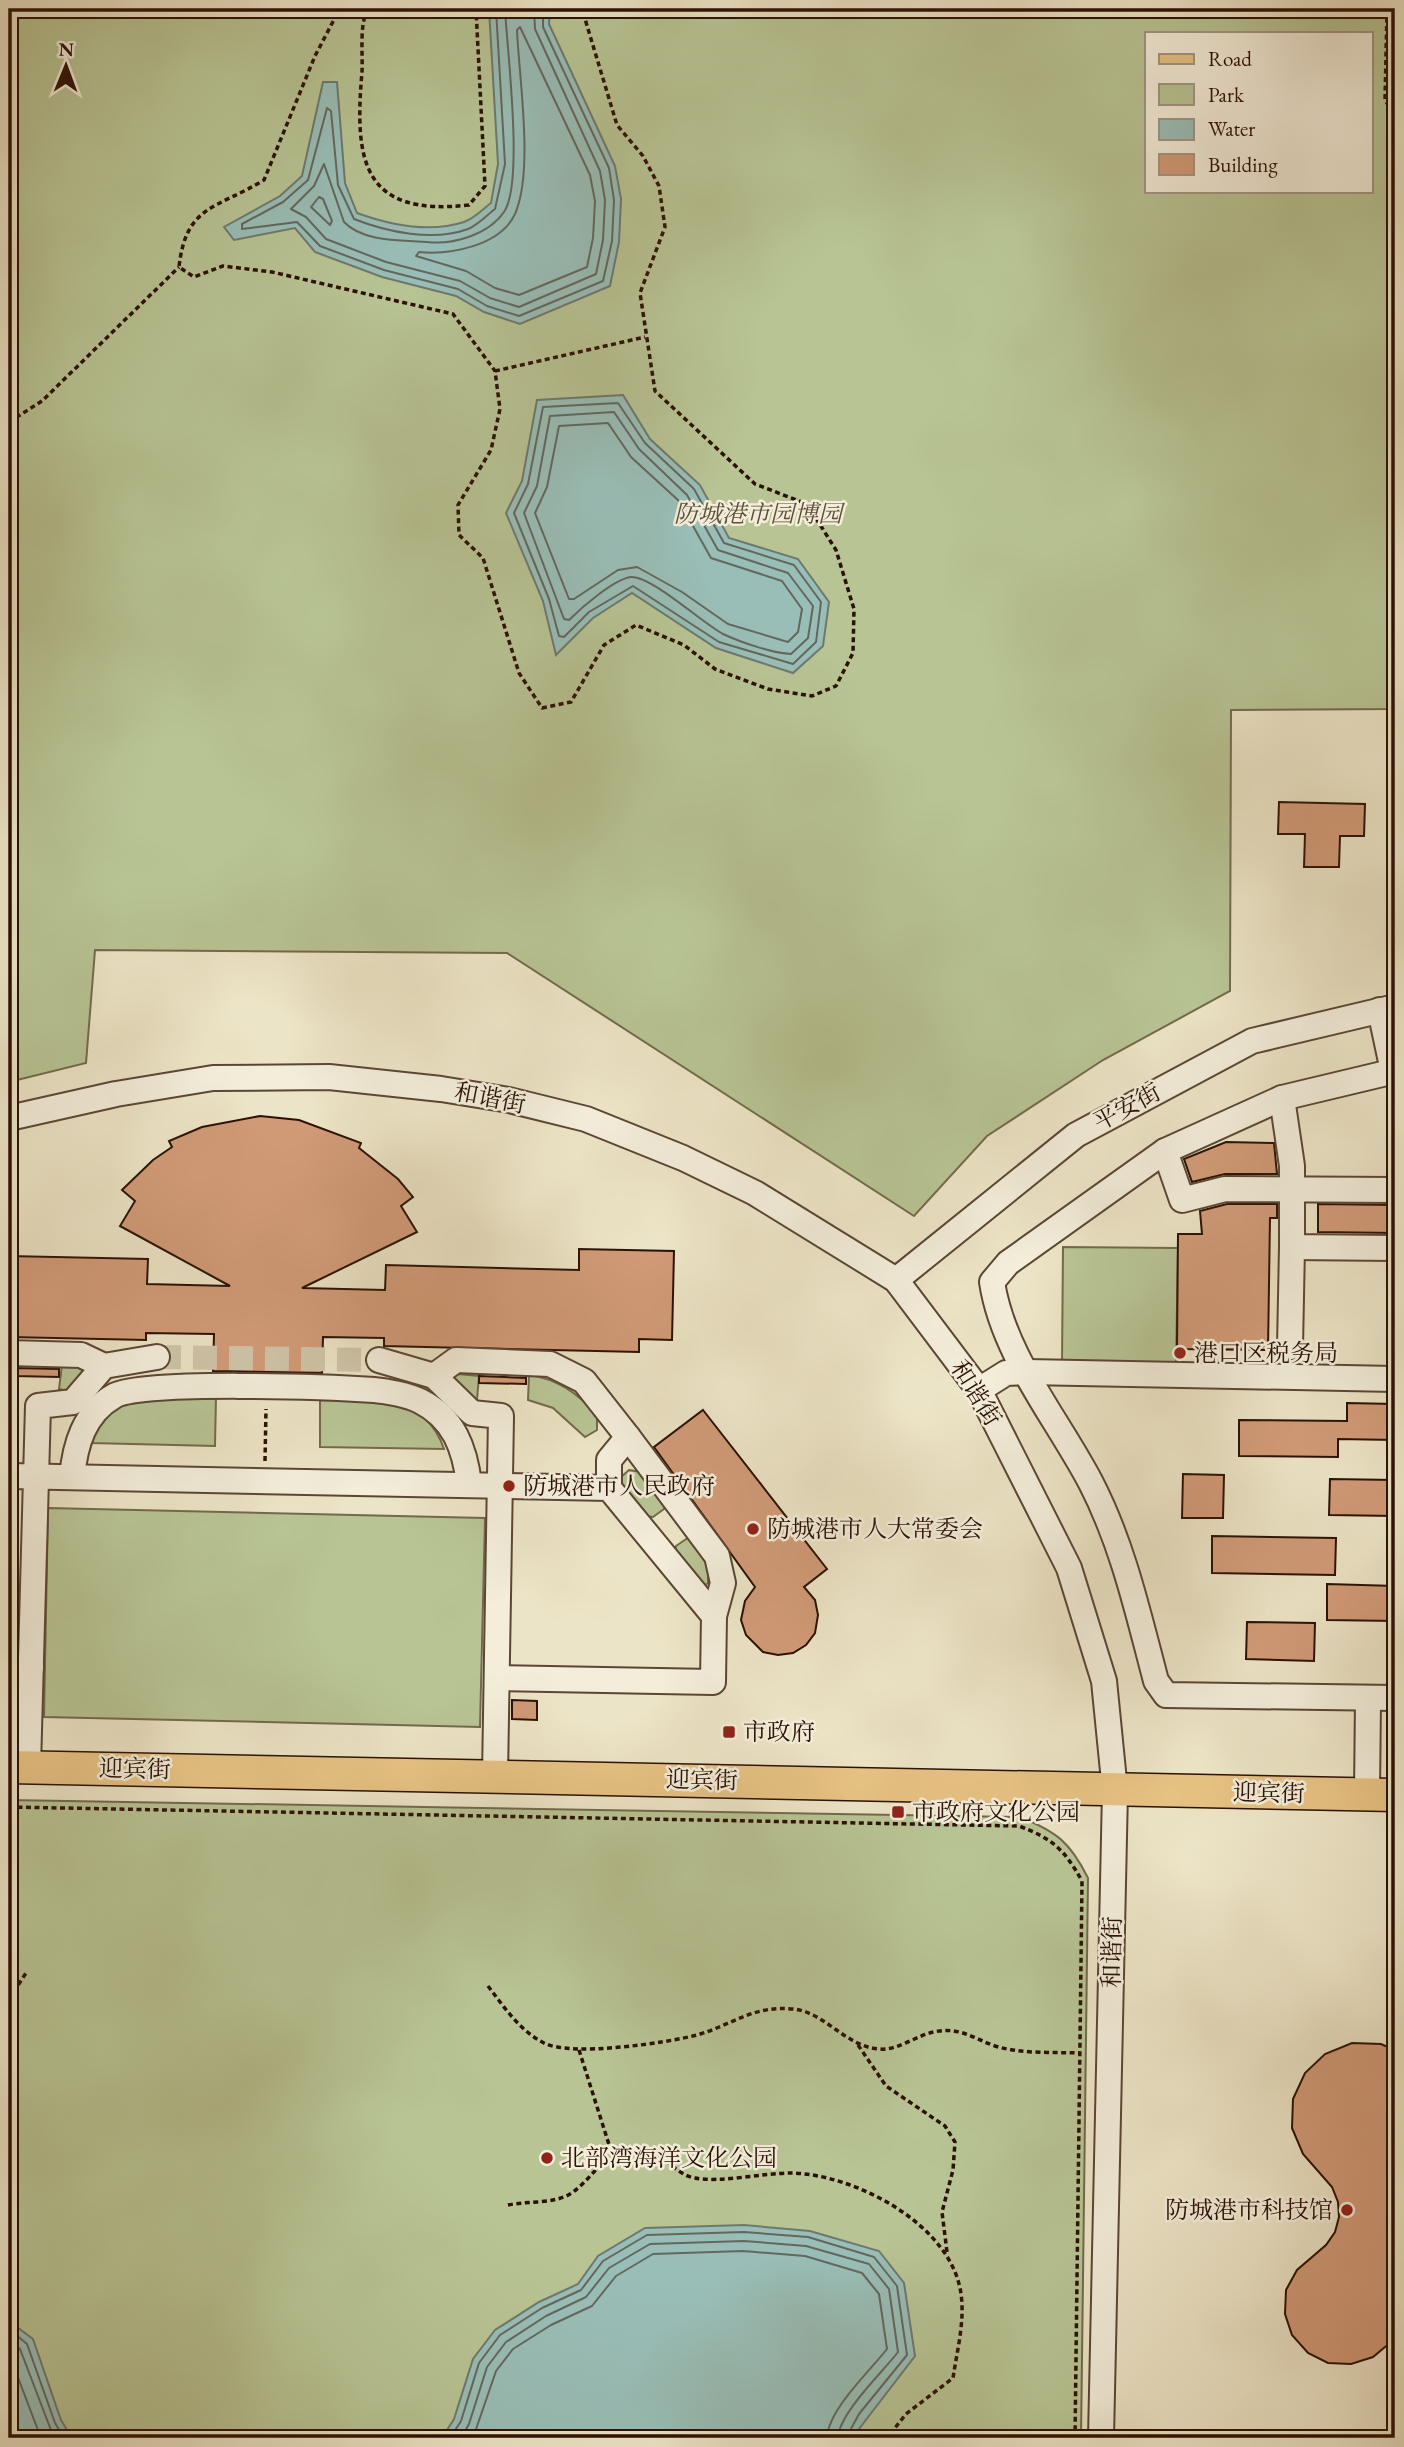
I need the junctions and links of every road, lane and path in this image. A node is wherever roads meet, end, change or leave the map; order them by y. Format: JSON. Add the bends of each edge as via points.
{"nodes":[{"id":1,"x":344,"y":9,"type":"edge"},
{"id":2,"x":368,"y":9,"type":"edge"},
{"id":3,"x":476,"y":9,"type":"edge"},
{"id":4,"x":582,"y":9,"type":"edge"},
{"id":5,"x":1387,"y":9,"type":"edge"},
{"id":6,"x":1395,"y":117,"type":"edge"},
{"id":7,"x":179,"y":267,"type":"junction"},
{"id":8,"x":645,"y":337,"type":"junction"},
{"id":9,"x":495,"y":371,"type":"junction"},
{"id":10,"x":9,"y":422,"type":"edge"},
{"id":11,"x":1388,"y":1008,"type":"edge"},
{"id":12,"x":1394,"y":1071,"type":"edge"},
{"id":13,"x":1282,"y":1098,"type":"junction"},
{"id":14,"x":9,"y":1118,"type":"edge"},
{"id":15,"x":1165,"y":1150,"type":"junction"},
{"id":16,"x":1292,"y":1189,"type":"junction"},
{"id":17,"x":1395,"y":1190,"type":"edge"},
{"id":18,"x":1292,"y":1247,"type":"junction"},
{"id":19,"x":1395,"y":1248,"type":"edge"},
{"id":20,"x":896,"y":1280,"type":"junction"},
{"id":21,"x":1290,"y":1347,"type":"dead end"},
{"id":22,"x":9,"y":1353,"type":"edge"},
{"id":23,"x":156,"y":1357,"type":"tunnel mouth"},
{"id":24,"x":379,"y":1360,"type":"tunnel mouth"},
{"id":25,"x":104,"y":1366,"type":"junction"},
{"id":26,"x":1027,"y":1373,"type":"junction"},
{"id":27,"x":434,"y":1376,"type":"junction"},
{"id":28,"x":1395,"y":1379,"type":"edge"},
{"id":29,"x":266,"y":1389,"type":"junction"},
{"id":30,"x":979,"y":1390,"type":"junction"},
{"id":31,"x":628,"y":1437,"type":"junction"},
{"id":32,"x":73,"y":1465,"type":"junction"},
{"id":33,"x":9,"y":1476,"type":"edge"},
{"id":34,"x":36,"y":1477,"type":"junction"},
{"id":35,"x":265,"y":1480,"type":"junction"},
{"id":36,"x":469,"y":1484,"type":"junction"},
{"id":37,"x":500,"y":1485,"type":"junction"},
{"id":38,"x":609,"y":1488,"type":"junction"},
{"id":39,"x":714,"y":1616,"type":"junction"},
{"id":40,"x":20,"y":1667,"type":"edge"},
{"id":41,"x":498,"y":1678,"type":"junction"},
{"id":42,"x":1368,"y":1698,"type":"junction"},
{"id":43,"x":1395,"y":1698,"type":"edge"},
{"id":44,"x":18,"y":1767,"type":"edge"},
{"id":45,"x":495,"y":1776,"type":"junction"},
{"id":46,"x":1115,"y":1791,"type":"junction"},
{"id":47,"x":1381,"y":1794,"type":"edge"},
{"id":48,"x":9,"y":1807,"type":"edge"},
{"id":49,"x":26,"y":1973,"type":"dead end"},
{"id":50,"x":488,"y":1986,"type":"dead end"},
{"id":51,"x":9,"y":1999,"type":"edge"},
{"id":52,"x":857,"y":2043,"type":"junction"},
{"id":53,"x":579,"y":2050,"type":"junction"},
{"id":54,"x":1080,"y":2053,"type":"junction"},
{"id":55,"x":612,"y":2154,"type":"junction"},
{"id":56,"x":508,"y":2205,"type":"dead end"},
{"id":57,"x":947,"y":2254,"type":"junction"},
{"id":58,"x":887,"y":2438,"type":"edge"},
{"id":59,"x":1075,"y":2438,"type":"edge"},
{"id":60,"x":1101,"y":2438,"type":"edge"}],
"edges":[{"from":1,"to":7,"type":"path","via":[[338,12],[315,56],[264,180],[199,213],[182,240]]},
{"from":2,"to":3,"type":"path","via":[[359,102],[362,141],[374,182],[396,200],[435,208],[468,205],[485,186]]},
{"from":4,"to":8,"type":"path","via":[[617,125],[643,156],[659,186],[665,227],[640,293]]},
{"from":5,"to":6,"type":"path","via":[[1385,100]]},
{"from":7,"to":9,"type":"path","via":[[194,277],[222,266],[272,272],[453,314]]},
{"from":7,"to":10,"type":"path","via":[[43,401]]},
{"from":8,"to":9,"type":"path"},
{"from":8,"to":9,"type":"path","via":[[655,391],[755,485],[807,504],[836,550],[854,609],[853,653],[836,686],[812,696],[768,689],[715,669],[684,645],[636,625],[604,645],[571,702],[542,708],[519,673],[483,558],[459,535],[458,505],[492,450],[500,410]]},
{"from":11,"to":12,"type":"street"},
{"from":11,"to":20,"type":"street","name":"平安街","via":[[1252,1041],[1076,1135]]},
{"from":12,"to":13,"type":"street"},
{"from":13,"to":15,"type":"street"},
{"from":13,"to":16,"type":"street"},
{"from":14,"to":20,"type":"street","name":"和谐街","via":[[214,1078],[329,1077],[509,1100],[586,1119],[683,1158],[755,1193]]},
{"from":15,"to":16,"type":"street","via":[[1182,1200],[1225,1189]]},
{"from":15,"to":26,"type":"street","via":[[1008,1263],[992,1282],[996,1311]]},
{"from":16,"to":17,"type":"street"},
{"from":16,"to":18,"type":"street"},
{"from":18,"to":19,"type":"street"},
{"from":18,"to":21,"type":"street"},
{"from":20,"to":30,"type":"street","name":"和谐街"},
{"from":22,"to":25,"type":"street","via":[[81,1355]]},
{"from":23,"to":25,"type":"street"},
{"from":24,"to":27,"type":"street"},
{"from":25,"to":34,"type":"street","via":[[73,1402],[38,1406]]},
{"from":26,"to":28,"type":"street"},
{"from":26,"to":30,"type":"street","via":[[1006,1373]]},
{"from":26,"to":42,"type":"street","via":[[1091,1484],[1127,1568],[1156,1681],[1166,1695]]},
{"from":27,"to":31,"type":"street","via":[[456,1360],[550,1364],[584,1381]]},
{"from":27,"to":37,"type":"street","via":[[472,1413],[501,1416]]},
{"from":29,"to":32,"type":"street","via":[[156,1387],[116,1394],[95,1409]]},
{"from":29,"to":35,"type":"path"},
{"from":29,"to":36,"type":"street","via":[[376,1390],[420,1401],[450,1423],[466,1457]]},
{"from":30,"to":46,"type":"street","name":"和谐街","via":[[1069,1568],[1104,1681]]},
{"from":31,"to":38,"type":"street","via":[[609,1460]]},
{"from":31,"to":39,"type":"street","via":[[718,1556],[723,1583]]},
{"from":32,"to":34,"type":"street"},
{"from":32,"to":35,"type":"street"},
{"from":33,"to":34,"type":"street"},
{"from":34,"to":40,"type":"street"},
{"from":35,"to":36,"type":"street"},
{"from":36,"to":37,"type":"street"},
{"from":37,"to":38,"type":"street"},
{"from":37,"to":41,"type":"street"},
{"from":38,"to":39,"type":"street"},
{"from":39,"to":41,"type":"street","via":[[713,1682]]},
{"from":40,"to":44,"type":"street"},
{"from":41,"to":45,"type":"street"},
{"from":42,"to":43,"type":"street"},
{"from":42,"to":47,"type":"street"},
{"from":44,"to":45,"type":"main road","name":"迎宾街"},
{"from":45,"to":46,"type":"main road","name":"迎宾街"},
{"from":46,"to":47,"type":"main road","name":"迎宾街"},
{"from":46,"to":60,"type":"street","name":"和谐街"},
{"from":48,"to":54,"type":"path","via":[[1018,1826],[1046,1836],[1068,1856],[1082,1881]]},
{"from":49,"to":51,"type":"path"},
{"from":50,"to":53,"type":"path","via":[[514,2021],[545,2044]]},
{"from":52,"to":53,"type":"path","via":[[796,2009],[760,2009],[697,2035]]},
{"from":52,"to":54,"type":"path","via":[[880,2050],[938,2031],[967,2032],[995,2046]]},
{"from":52,"to":57,"type":"path","via":[[886,2086],[945,2126],[955,2142],[942,2213]]},
{"from":53,"to":55,"type":"path"},
{"from":54,"to":59,"type":"path"},
{"from":55,"to":56,"type":"path","via":[[570,2194]]},
{"from":55,"to":57,"type":"path","via":[[631,2148],[648,2150],[693,2178],[792,2173],[866,2189],[892,2203]]},
{"from":57,"to":58,"type":"path","via":[[956,2270],[962,2314],[953,2378],[906,2414]]}]}
